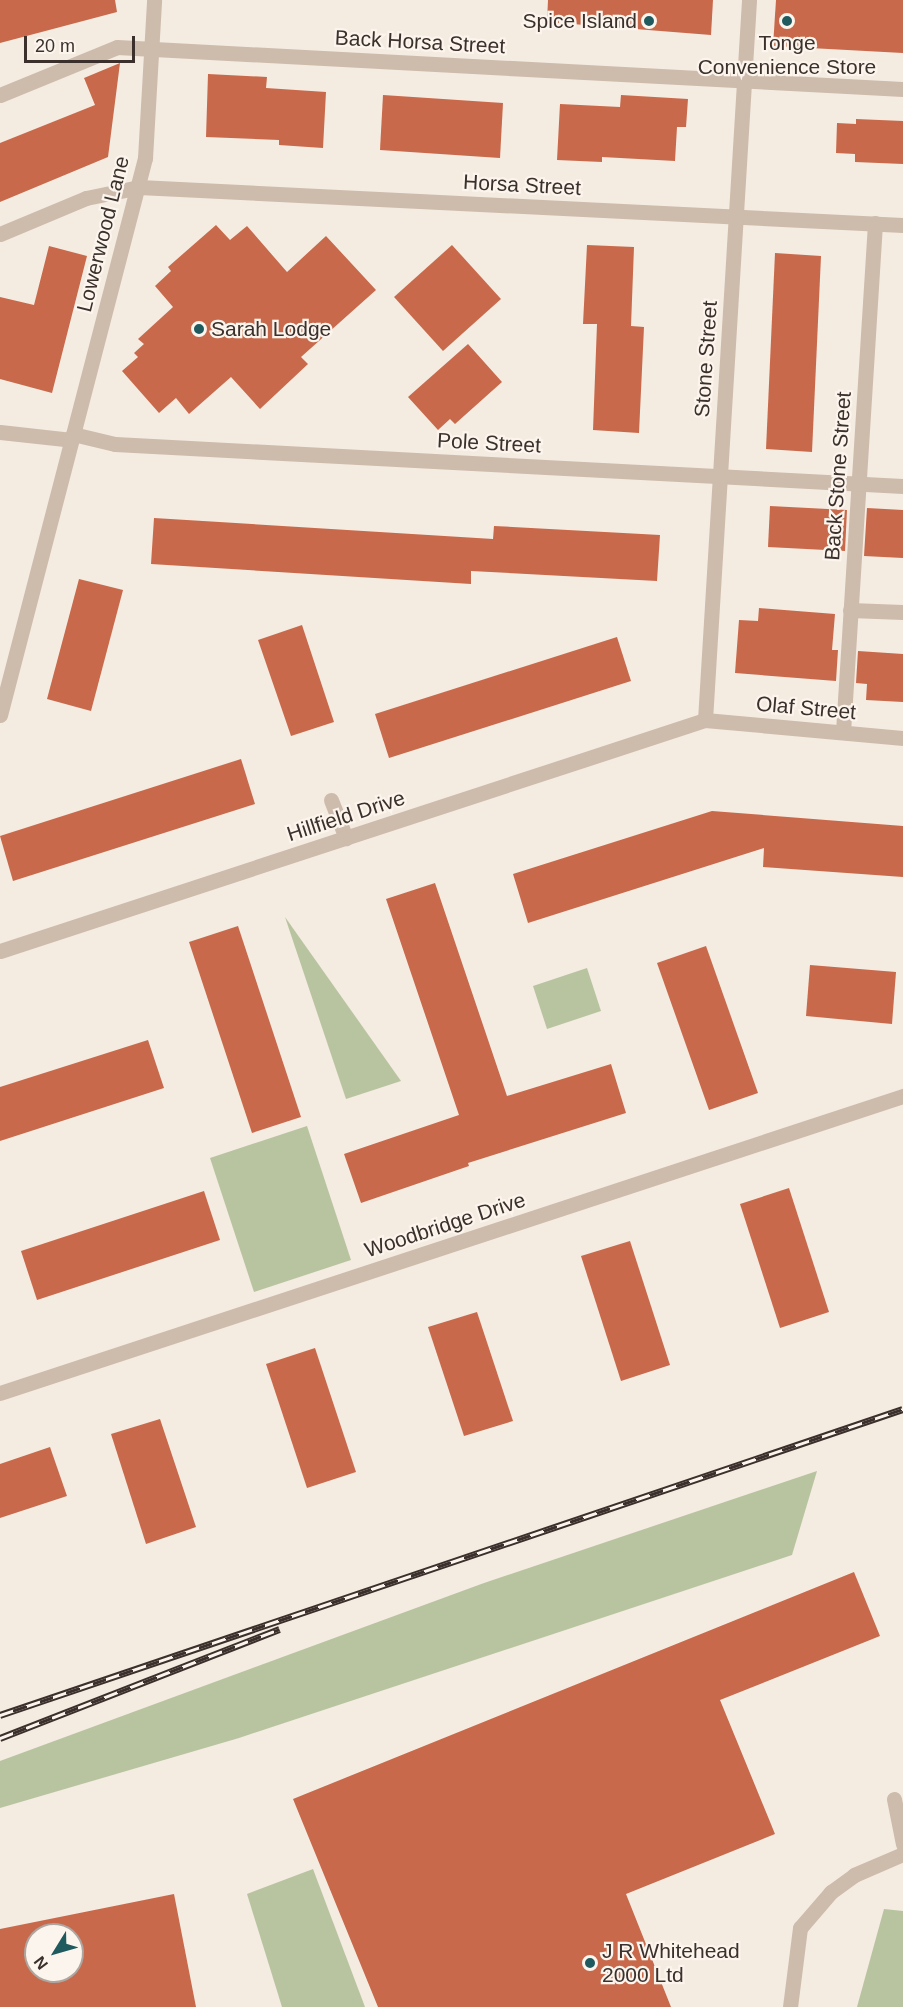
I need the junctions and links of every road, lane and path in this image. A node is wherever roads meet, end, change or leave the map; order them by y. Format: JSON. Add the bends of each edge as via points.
{"nodes":[{"id":1,"x":154,"y":0,"type":"edge"},
{"id":2,"x":748,"y":0,"type":"edge"},
{"id":3,"x":151,"y":50,"type":"junction"},
{"id":4,"x":744,"y":79,"type":"junction"},
{"id":5,"x":903,"y":89,"type":"edge"},
{"id":6,"x":0,"y":95,"type":"edge"},
{"id":7,"x":139,"y":186,"type":"junction"},
{"id":8,"x":735,"y":216,"type":"junction"},
{"id":9,"x":875,"y":223,"type":"junction"},
{"id":10,"x":903,"y":225,"type":"edge"},
{"id":11,"x":0,"y":234,"type":"edge"},
{"id":12,"x":0,"y":432,"type":"edge"},
{"id":13,"x":73,"y":437,"type":"junction"},
{"id":14,"x":719,"y":477,"type":"junction"},
{"id":15,"x":858,"y":484,"type":"junction"},
{"id":16,"x":903,"y":486,"type":"edge"},
{"id":17,"x":850,"y":610,"type":"junction"},
{"id":18,"x":903,"y":612,"type":"edge"},
{"id":19,"x":0,"y":715,"type":"edge"},
{"id":20,"x":705,"y":720,"type":"junction"},
{"id":21,"x":843,"y":732,"type":"junction"},
{"id":22,"x":903,"y":738,"type":"edge"},
{"id":23,"x":331,"y":800,"type":"dead end"},
{"id":24,"x":346,"y":838,"type":"junction"},
{"id":25,"x":0,"y":951,"type":"edge"},
{"id":26,"x":903,"y":1096,"type":"edge"},
{"id":27,"x":0,"y":1393,"type":"edge"},
{"id":28,"x":894,"y":1799,"type":"dead end"},
{"id":29,"x":903,"y":1844,"type":"edge"},
{"id":30,"x":903,"y":1854,"type":"edge"},
{"id":31,"x":790,"y":2007,"type":"edge"}],
"edges":[{"from":1,"to":3,"type":"street","name":"Lowerwood Lane"},
{"from":2,"to":4,"type":"street","name":"Stone Street"},
{"from":3,"to":4,"type":"street","name":"Back Horsa Street"},
{"from":3,"to":6,"type":"street","name":"Back Horsa Street","via":[[117,47]]},
{"from":3,"to":7,"type":"street","name":"Lowerwood Lane","via":[[145,158]]},
{"from":4,"to":5,"type":"street","name":"Back Horsa Street"},
{"from":4,"to":8,"type":"street","name":"Stone Street"},
{"from":7,"to":8,"type":"street","name":"Horsa Street"},
{"from":7,"to":11,"type":"street","name":"Horsa Street","via":[[86,198]]},
{"from":7,"to":13,"type":"street","name":"Lowerwood Lane"},
{"from":8,"to":9,"type":"street","name":"Horsa Street"},
{"from":8,"to":14,"type":"street","name":"Stone Street"},
{"from":9,"to":10,"type":"street","name":"Horsa Street"},
{"from":9,"to":15,"type":"street","name":"Back Stone Street"},
{"from":12,"to":13,"type":"street","name":"Pole Street"},
{"from":13,"to":14,"type":"street","name":"Pole Street","via":[[115,444]]},
{"from":13,"to":19,"type":"street","name":"Lowerwood Lane"},
{"from":14,"to":15,"type":"street","name":"Pole Street"},
{"from":14,"to":20,"type":"street","name":"Stone Street"},
{"from":15,"to":16,"type":"street","name":"Pole Street"},
{"from":15,"to":17,"type":"street","name":"Back Stone Street"},
{"from":17,"to":18,"type":"street"},
{"from":17,"to":21,"type":"street","name":"Back Stone Street"},
{"from":20,"to":21,"type":"street","name":"Olaf Street"},
{"from":20,"to":24,"type":"street","name":"Hillfield Drive"},
{"from":21,"to":22,"type":"street","name":"Olaf Street"},
{"from":23,"to":24,"type":"street"},
{"from":24,"to":25,"type":"street","name":"Hillfield Drive"},
{"from":26,"to":27,"type":"street","name":"Woodbridge Drive"},
{"from":28,"to":29,"type":"street"},
{"from":30,"to":31,"type":"street","via":[[846,1880],[800,1928]]}]}
